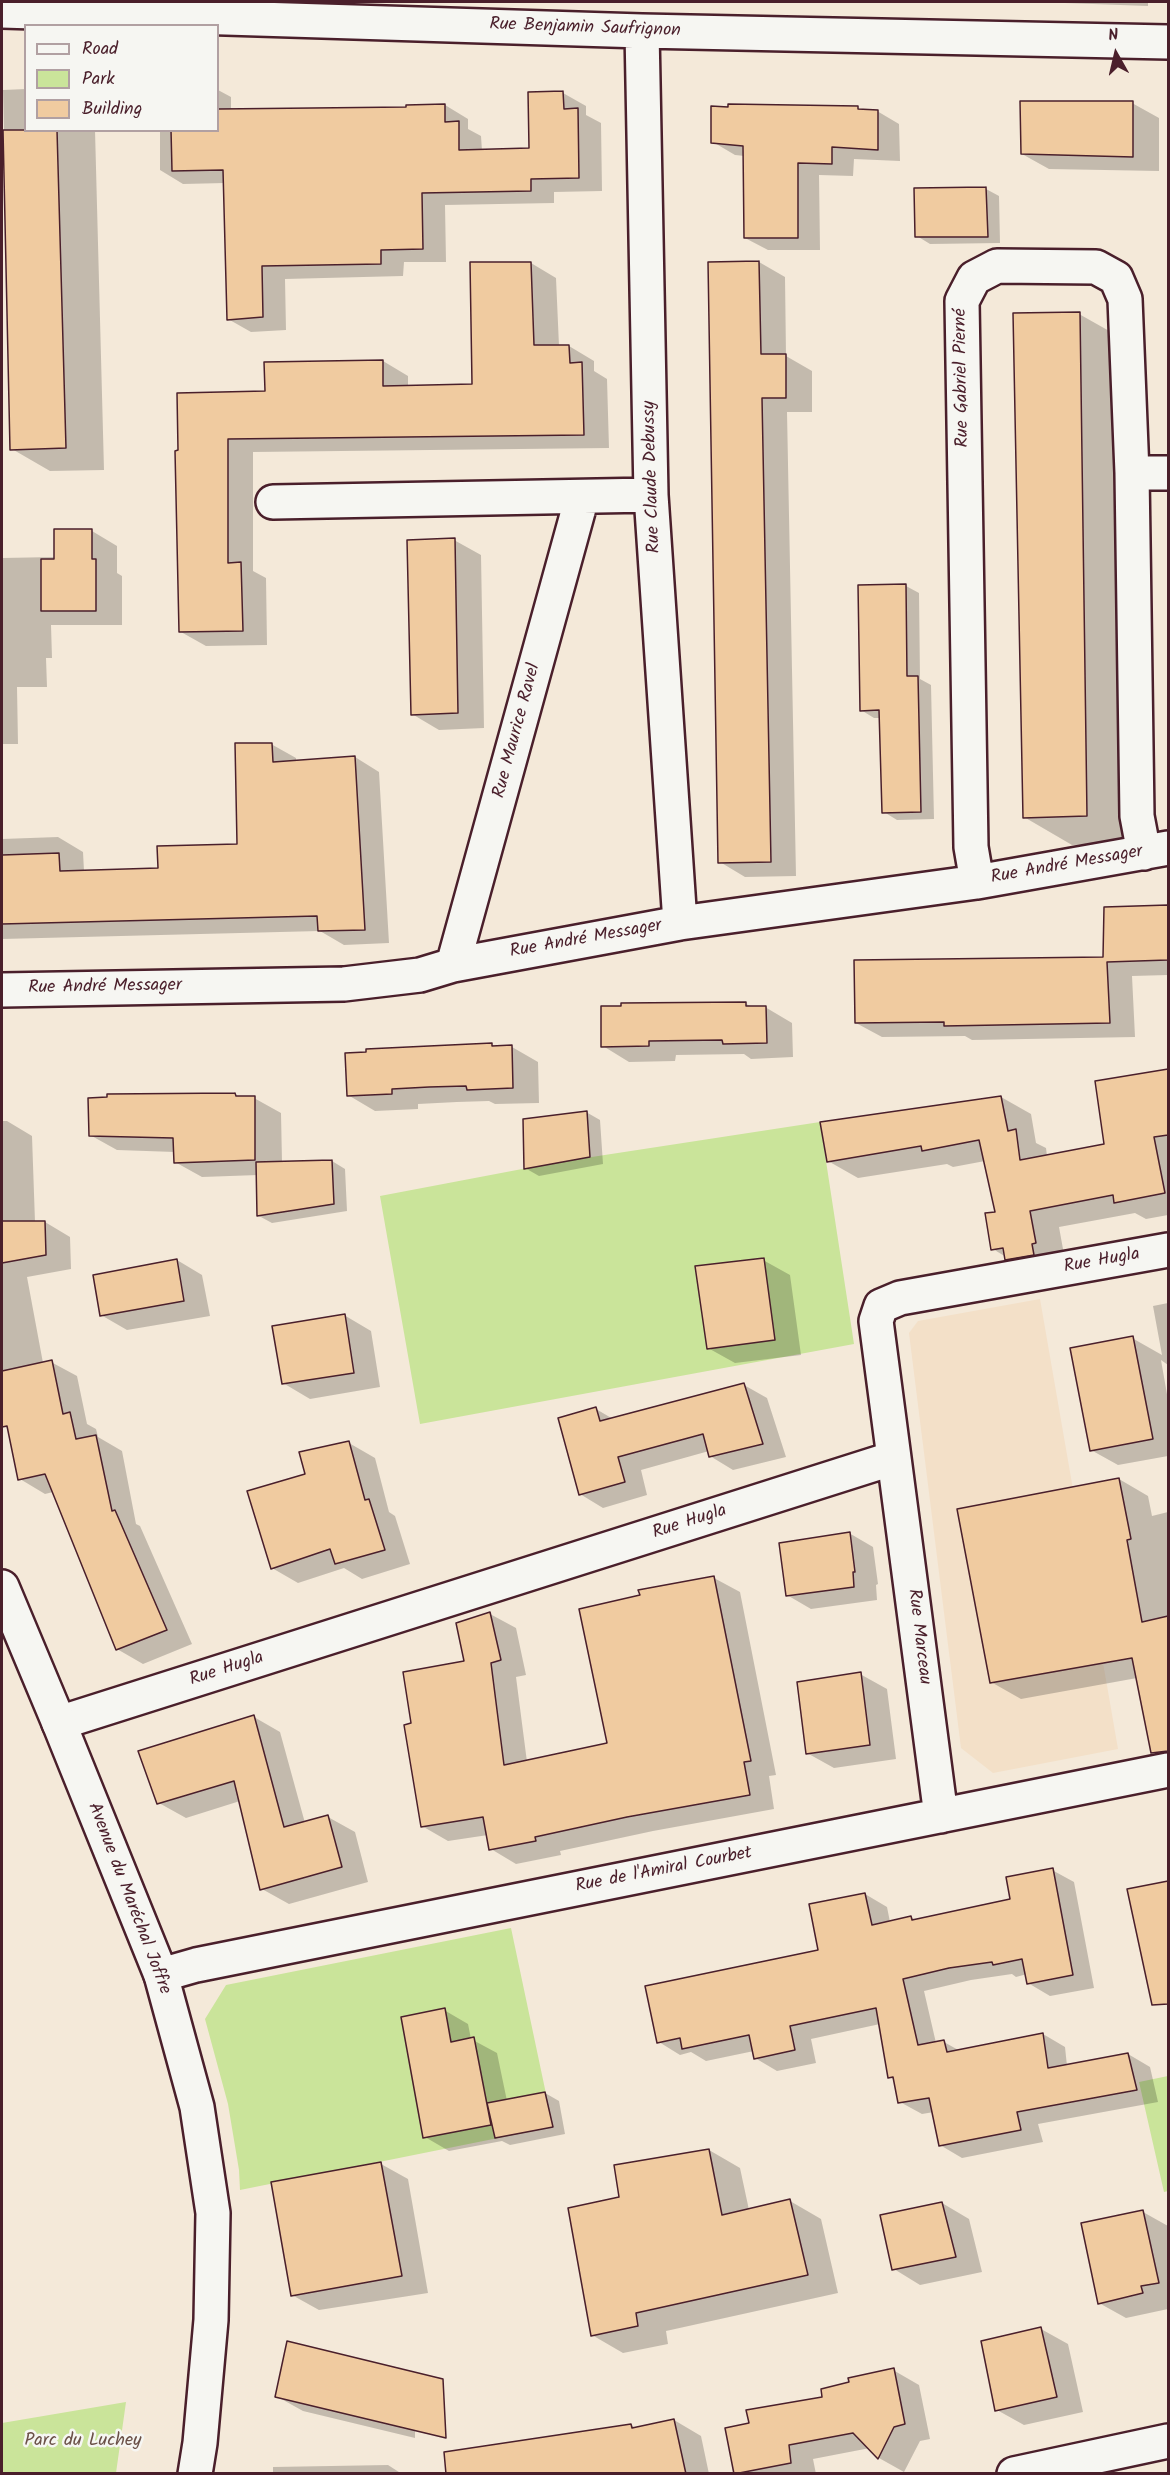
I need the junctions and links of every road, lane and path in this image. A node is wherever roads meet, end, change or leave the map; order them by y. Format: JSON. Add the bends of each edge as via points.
{"nodes":[{"id":1,"x":2,"y":11,"type":"edge"},
{"id":2,"x":642,"y":31,"type":"junction"},
{"id":3,"x":1168,"y":42,"type":"edge"},
{"id":4,"x":1132,"y":473,"type":"junction"},
{"id":5,"x":1168,"y":473,"type":"edge"},
{"id":6,"x":651,"y":495,"type":"junction"},
{"id":7,"x":582,"y":497,"type":"junction"},
{"id":8,"x":273,"y":502,"type":"dead end"},
{"id":9,"x":1156,"y":851,"type":"edge"},
{"id":10,"x":977,"y":882,"type":"junction"},
{"id":11,"x":680,"y":923,"type":"junction"},
{"id":12,"x":453,"y":965,"type":"junction"},
{"id":13,"x":2,"y":990,"type":"edge"},
{"id":14,"x":1168,"y":1250,"type":"edge"},
{"id":15,"x":894,"y":1458,"type":"junction"},
{"id":16,"x":2,"y":1587,"type":"edge"},
{"id":17,"x":59,"y":1723,"type":"junction"},
{"id":18,"x":1168,"y":1770,"type":"edge"},
{"id":19,"x":941,"y":1816,"type":"junction"},
{"id":20,"x":160,"y":1975,"type":"junction"},
{"id":21,"x":1168,"y":2441,"type":"edge"},
{"id":22,"x":195,"y":2474,"type":"edge"},
{"id":23,"x":1014,"y":2474,"type":"edge"}],
"edges":[{"from":1,"to":2,"type":"street","name":"Rue Benjamin Saufrignon"},
{"from":2,"to":3,"type":"street","name":"Rue Benjamin Saufrignon"},
{"from":2,"to":6,"type":"street","name":"Rue Claude Debussy"},
{"from":4,"to":5,"type":"street"},
{"from":4,"to":9,"type":"street","name":"Rue Gabriel Pierné","via":[[1137,816]]},
{"from":4,"to":10,"type":"street","name":"Rue Gabriel Pierné","via":[[1125,299],[1116,278],[1096,267],[1008,266],[997,266],[974,278],[962,301],[971,847]]},
{"from":6,"to":7,"type":"street"},
{"from":6,"to":11,"type":"street","name":"Rue Claude Debussy"},
{"from":7,"to":8,"type":"street"},
{"from":7,"to":12,"type":"street","name":"Rue Maurice Ravel"},
{"from":9,"to":10,"type":"street","name":"Rue André Messager"},
{"from":10,"to":11,"type":"street","name":"Rue André Messager"},
{"from":11,"to":12,"type":"street","name":"Rue André Messager"},
{"from":12,"to":13,"type":"street","name":"Rue André Messager","via":[[420,975],[344,984]]},
{"from":14,"to":15,"type":"street","name":"Rue Hugla","via":[[900,1298],[880,1306],[876,1321]]},
{"from":15,"to":17,"type":"street","name":"Rue Hugla"},
{"from":15,"to":19,"type":"street","name":"Rue Marceau"},
{"from":16,"to":17,"type":"street","name":"Avenue du Maréchal Joffre"},
{"from":17,"to":20,"type":"street","name":"Avenue du Maréchal Joffre"},
{"from":18,"to":19,"type":"street","name":"Rue de l'Amiral Courbet"},
{"from":19,"to":20,"type":"street","name":"Rue de l'Amiral Courbet"},
{"from":20,"to":22,"type":"street","name":"Avenue du Maréchal Joffre","via":[[197,2107],[213,2213],[211,2320]]},
{"from":21,"to":23,"type":"street"}]}
